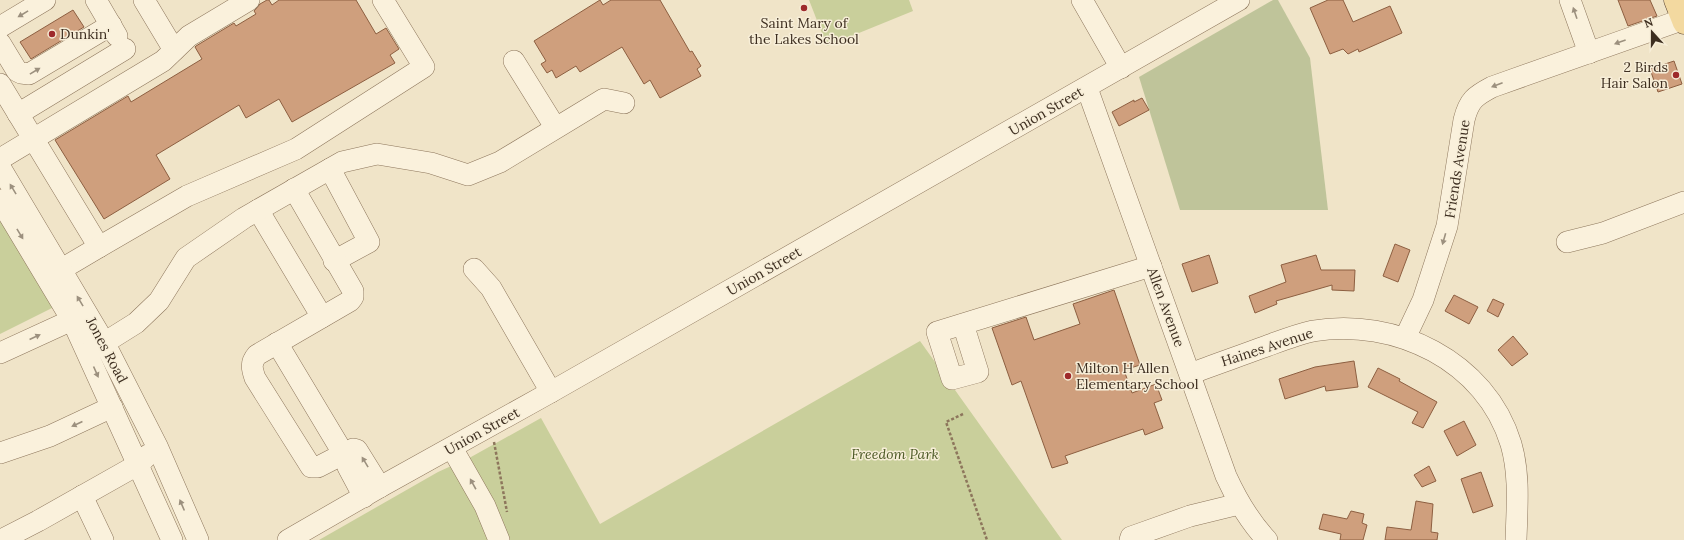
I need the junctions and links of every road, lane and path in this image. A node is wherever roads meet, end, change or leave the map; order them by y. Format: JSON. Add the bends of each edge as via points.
{"nodes":[{"id":1,"x":45,"y":0,"type":"edge"},
{"id":2,"x":96,"y":0,"type":"edge"},
{"id":3,"x":144,"y":0,"type":"edge"},
{"id":4,"x":249,"y":0,"type":"edge"},
{"id":5,"x":383,"y":0,"type":"edge"},
{"id":6,"x":1082,"y":0,"type":"edge"},
{"id":7,"x":1239,"y":0,"type":"edge"},
{"id":8,"x":1570,"y":0,"type":"edge"},
{"id":9,"x":1682,"y":15,"type":"edge"},
{"id":10,"x":111,"y":25,"type":"junction"},
{"id":11,"x":0,"y":32,"type":"edge"},
{"id":12,"x":125,"y":49,"type":"junction"},
{"id":13,"x":174,"y":50,"type":"junction"},
{"id":14,"x":1589,"y":53,"type":"junction"},
{"id":15,"x":514,"y":61,"type":"dead end"},
{"id":16,"x":1121,"y":68,"type":"junction"},
{"id":17,"x":140,"y":75,"type":"junction"},
{"id":18,"x":0,"y":84,"type":"edge"},
{"id":19,"x":1087,"y":88,"type":"junction"},
{"id":20,"x":624,"y":103,"type":"dead end"},
{"id":21,"x":18,"y":114,"type":"junction"},
{"id":22,"x":555,"y":127,"type":"junction"},
{"id":23,"x":34,"y":139,"type":"junction"},
{"id":24,"x":0,"y":159,"type":"edge"},
{"id":25,"x":0,"y":167,"type":"edge"},
{"id":26,"x":330,"y":169,"type":"junction"},
{"id":27,"x":294,"y":189,"type":"junction"},
{"id":28,"x":0,"y":200,"type":"edge"},
{"id":29,"x":1684,"y":202,"type":"edge"},
{"id":30,"x":258,"y":210,"type":"junction"},
{"id":31,"x":1567,"y":242,"type":"dead end"},
{"id":32,"x":98,"y":247,"type":"junction"},
{"id":33,"x":334,"y":261,"type":"junction"},
{"id":34,"x":1151,"y":266,"type":"junction"},
{"id":35,"x":474,"y":269,"type":"dead end"},
{"id":36,"x":54,"y":274,"type":"junction"},
{"id":37,"x":322,"y":317,"type":"junction"},
{"id":38,"x":72,"y":320,"type":"junction"},
{"id":39,"x":963,"y":324,"type":"dead end"},
{"id":40,"x":1405,"y":338,"type":"junction"},
{"id":41,"x":278,"y":343,"type":"junction"},
{"id":42,"x":96,"y":348,"type":"junction"},
{"id":43,"x":0,"y":353,"type":"edge"},
{"id":44,"x":1190,"y":374,"type":"junction"},
{"id":45,"x":551,"y":392,"type":"junction"},
{"id":46,"x":112,"y":408,"type":"junction"},
{"id":47,"x":963,"y":414,"type":"dead end"},
{"id":48,"x":494,"y":442,"type":"dead end"},
{"id":49,"x":157,"y":446,"type":"junction"},
{"id":50,"x":452,"y":448,"type":"junction"},
{"id":51,"x":0,"y":453,"type":"edge"},
{"id":52,"x":343,"y":453,"type":"junction"},
{"id":53,"x":139,"y":464,"type":"junction"},
{"id":54,"x":372,"y":492,"type":"junction"},
{"id":55,"x":82,"y":496,"type":"junction"},
{"id":56,"x":1239,"y":504,"type":"junction"},
{"id":57,"x":508,"y":512,"type":"dead end"},
{"id":58,"x":1,"y":540,"type":"edge"},
{"id":59,"x":102,"y":540,"type":"edge"},
{"id":60,"x":172,"y":540,"type":"edge"},
{"id":61,"x":198,"y":540,"type":"edge"},
{"id":62,"x":288,"y":540,"type":"edge"},
{"id":63,"x":499,"y":540,"type":"edge"},
{"id":64,"x":988,"y":540,"type":"edge"},
{"id":65,"x":1130,"y":540,"type":"edge"},
{"id":66,"x":1268,"y":540,"type":"edge"},
{"id":67,"x":1516,"y":540,"type":"edge"}],
"edges":[{"from":1,"to":11,"type":"street","one_way":true},
{"from":2,"to":10,"type":"street"},
{"from":3,"to":13,"type":"street"},
{"from":4,"to":13,"type":"street","via":[[189,36]]},
{"from":5,"to":32,"type":"street","via":[[424,67],[296,149],[187,196]]},
{"from":6,"to":16,"type":"street"},
{"from":7,"to":16,"type":"street","name":"Union Street"},
{"from":14,"to":8,"type":"street","one_way":true},
{"from":9,"to":14,"type":"street","name":"Friends Avenue","one_way":true},
{"from":11,"to":10,"type":"street","one_way":true,"via":[[17,71],[29,74]]},
{"from":10,"to":12,"type":"street"},
{"from":12,"to":17,"type":"street"},
{"from":12,"to":21,"type":"street"},
{"from":13,"to":17,"type":"street","via":[[163,61]]},
{"from":14,"to":40,"type":"street","name":"Friends Avenue","one_way":true,"via":[[1492,87],[1473,98],[1464,120],[1447,226],[1423,300]]},
{"from":15,"to":22,"type":"street"},
{"from":16,"to":19,"type":"street","name":"Union Street"},
{"from":17,"to":23,"type":"street"},
{"from":18,"to":21,"type":"street"},
{"from":19,"to":34,"type":"street","name":"Allen Avenue"},
{"from":19,"to":45,"type":"street","name":"Union Street"},
{"from":20,"to":22,"type":"street","via":[[604,99]]},
{"from":21,"to":23,"type":"street"},
{"from":22,"to":26,"type":"street","via":[[500,162],[468,175],[431,163],[377,154],[342,162]]},
{"from":23,"to":24,"type":"street"},
{"from":23,"to":32,"type":"street"},
{"from":36,"to":25,"type":"street","name":"Jones Road","one_way":true},
{"from":26,"to":27,"type":"street"},
{"from":26,"to":33,"type":"street","via":[[369,242]]},
{"from":27,"to":30,"type":"street"},
{"from":27,"to":33,"type":"street"},
{"from":28,"to":36,"type":"street","name":"Jones Road","one_way":true},
{"from":29,"to":31,"type":"street","via":[[1603,233]]},
{"from":30,"to":37,"type":"street"},
{"from":30,"to":42,"type":"street","via":[[186,258],[159,302],[136,323]]},
{"from":32,"to":36,"type":"street"},
{"from":33,"to":37,"type":"street","via":[[353,291],[354,297]]},
{"from":34,"to":39,"type":"street"},
{"from":34,"to":44,"type":"street","name":"Allen Avenue"},
{"from":35,"to":45,"type":"street","via":[[491,288]]},
{"from":36,"to":38,"type":"street","name":"Jones Road"},
{"from":42,"to":36,"type":"street","name":"Jones Road","one_way":true},
{"from":37,"to":41,"type":"street"},
{"from":38,"to":42,"type":"street","name":"Jones Road"},
{"from":43,"to":38,"type":"street","one_way":true},
{"from":40,"to":44,"type":"street","name":"Haines Avenue","via":[[1359,329],[1328,329],[1297,335]]},
{"from":40,"to":67,"type":"street","name":"Haines Avenue","via":[[1448,358],[1458,366],[1486,395],[1500,418],[1510,442],[1518,481]]},
{"from":41,"to":52,"type":"street"},
{"from":41,"to":52,"type":"street","via":[[252,360],[255,378],[311,467],[318,467]]},
{"from":42,"to":46,"type":"street","name":"Jones Road","one_way":true},
{"from":42,"to":49,"type":"street","name":"Jones Road"},
{"from":44,"to":56,"type":"street","name":"Allen Avenue"},
{"from":45,"to":50,"type":"street","name":"Union Street"},
{"from":46,"to":51,"type":"street","one_way":true,"via":[[50,436]]},
{"from":46,"to":53,"type":"street","name":"Jones Road"},
{"from":47,"to":64,"type":"path","via":[[946,422]]},
{"from":48,"to":57,"type":"path"},
{"from":49,"to":53,"type":"street"},
{"from":61,"to":49,"type":"street","name":"Jones Road","one_way":true},
{"from":50,"to":54,"type":"street","name":"Union Street"},
{"from":63,"to":50,"type":"street","one_way":true,"via":[[485,506]]},
{"from":52,"to":54,"type":"street","via":[[357,450]]},
{"from":53,"to":55,"type":"street"},
{"from":53,"to":60,"type":"street","name":"Jones Road"},
{"from":54,"to":62,"type":"street","name":"Union Street"},
{"from":55,"to":58,"type":"street"},
{"from":55,"to":59,"type":"street"},
{"from":56,"to":65,"type":"street","via":[[1190,516],[1131,537]]},
{"from":56,"to":66,"type":"street","name":"Allen Avenue"}]}
